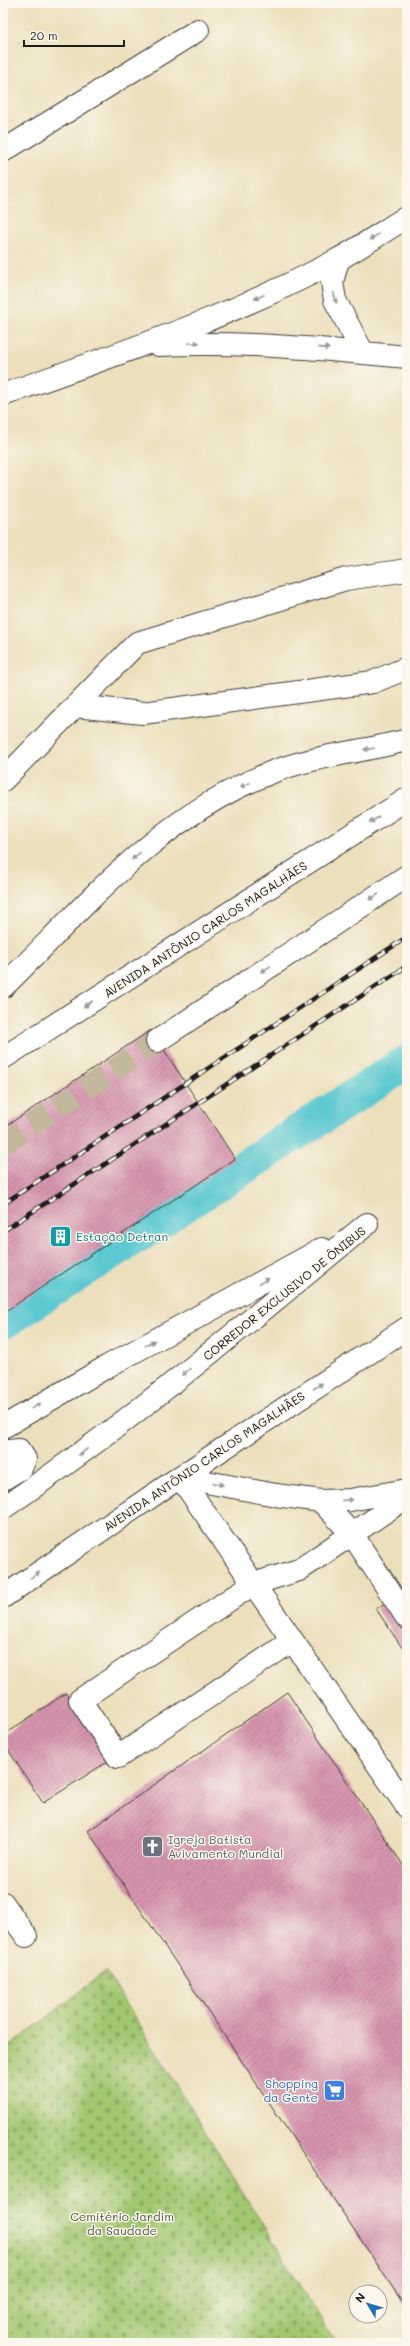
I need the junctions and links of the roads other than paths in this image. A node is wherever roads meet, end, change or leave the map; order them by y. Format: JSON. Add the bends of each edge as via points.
{"nodes":[{"id":1,"x":198,"y":30,"type":"dead end"},
{"id":2,"x":3,"y":151,"type":"edge"},
{"id":3,"x":407,"y":216,"type":"edge"},
{"id":4,"x":338,"y":260,"type":"junction"},
{"id":5,"x":141,"y":346,"type":"junction"},
{"id":6,"x":363,"y":353,"type":"junction"},
{"id":7,"x":407,"y":357,"type":"edge"},
{"id":8,"x":3,"y":394,"type":"edge"},
{"id":9,"x":407,"y":570,"type":"edge"},
{"id":10,"x":407,"y":668,"type":"edge"},
{"id":11,"x":75,"y":706,"type":"junction"},
{"id":12,"x":407,"y":740,"type":"edge"},
{"id":13,"x":3,"y":780,"type":"edge"},
{"id":14,"x":407,"y":799,"type":"edge"},
{"id":15,"x":407,"y":876,"type":"edge"},
{"id":16,"x":36,"y":955,"type":"junction"},
{"id":17,"x":3,"y":966,"type":"edge"},
{"id":18,"x":3,"y":987,"type":"edge"},
{"id":19,"x":157,"y":1041,"type":"tunnel mouth"},
{"id":20,"x":3,"y":1058,"type":"edge"},
{"id":21,"x":407,"y":1328,"type":"edge"},
{"id":22,"x":3,"y":1427,"type":"edge"},
{"id":23,"x":3,"y":1455,"type":"edge"},
{"id":24,"x":180,"y":1476,"type":"junction"},
{"id":25,"x":3,"y":1479,"type":"edge"},
{"id":26,"x":407,"y":1490,"type":"edge"},
{"id":27,"x":407,"y":1497,"type":"edge"},
{"id":28,"x":321,"y":1501,"type":"junction"},
{"id":29,"x":3,"y":1508,"type":"edge"},
{"id":30,"x":352,"y":1534,"type":"junction"},
{"id":31,"x":254,"y":1584,"type":"junction"},
{"id":32,"x":3,"y":1597,"type":"edge"},
{"id":33,"x":407,"y":1618,"type":"edge"},
{"id":34,"x":292,"y":1641,"type":"junction"},
{"id":35,"x":407,"y":1807,"type":"edge"},
{"id":36,"x":3,"y":1903,"type":"edge"},
{"id":37,"x":26,"y":1936,"type":"dead end"}],
"edges":[{"from":1,"to":2,"type":"main road"},
{"from":3,"to":4,"type":"main road","one_way":true},
{"from":4,"to":5,"type":"main road","one_way":true,"via":[[237,307]]},
{"from":4,"to":6,"type":"main road","one_way":true,"via":[[332,282],[335,300]]},
{"from":5,"to":6,"type":"main road","one_way":true,"via":[[206,342]]},
{"from":5,"to":8,"type":"main road"},
{"from":6,"to":7,"type":"main road"},
{"from":9,"to":11,"type":"main road","via":[[346,579],[137,643]]},
{"from":10,"to":11,"type":"main road","via":[[372,682],[143,713]]},
{"from":11,"to":13,"type":"main road"},
{"from":12,"to":16,"type":"main road","one_way":true,"via":[[378,748],[326,756],[275,772],[196,812],[159,837],[117,872]]},
{"from":14,"to":20,"type":"main road","name":"AVENIDA ANTÔNIO CARLOS MAGALHÃES","one_way":true},
{"from":15,"to":19,"type":"main road","one_way":true},
{"from":16,"to":17,"type":"main road"},
{"from":16,"to":18,"type":"main road"},
{"from":24,"to":21,"type":"main road","name":"AVENIDA ANTÔNIO CARLOS MAGALHÃES","one_way":true},
{"from":22,"to":29,"type":"main road","name":"CORREDOR EXCLUSIVO DE ÔNIBUS","one_way":true,"via":[[108,1366],[367,1224],[140,1410]]},
{"from":23,"to":25,"type":"main road","via":[[14,1449],[19,1450],[25,1459],[21,1468]]},
{"from":24,"to":28,"type":"main road","one_way":true},
{"from":24,"to":31,"type":"main road"},
{"from":32,"to":24,"type":"main road","name":"AVENIDA ANTÔNIO CARLOS MAGALHÃES","one_way":true},
{"from":28,"to":26,"type":"main road","one_way":true,"via":[[350,1500]]},
{"from":27,"to":30,"type":"main road"},
{"from":28,"to":30,"type":"main road"},
{"from":30,"to":31,"type":"main road","via":[[299,1570]]},
{"from":30,"to":33,"type":"main road"},
{"from":31,"to":34,"type":"main road"},
{"from":31,"to":34,"type":"main road","via":[[80,1700],[118,1757]]},
{"from":34,"to":35,"type":"main road"},
{"from":36,"to":37,"type":"main road"}]}
